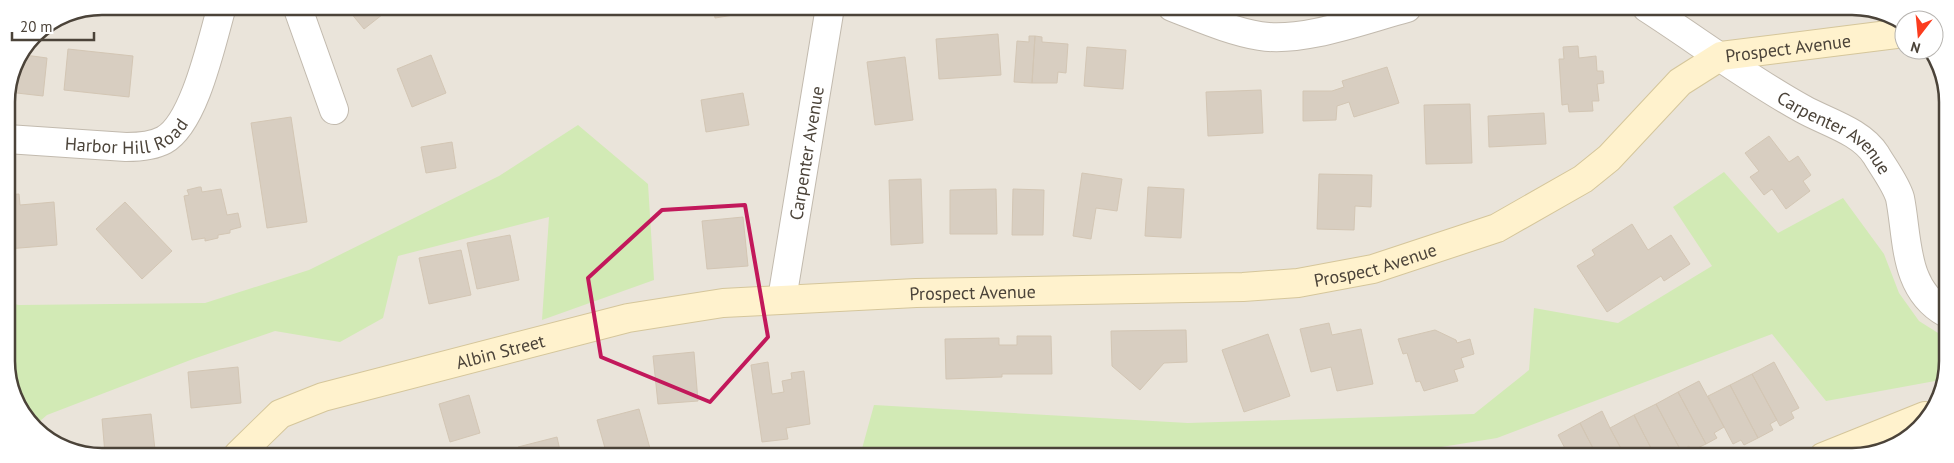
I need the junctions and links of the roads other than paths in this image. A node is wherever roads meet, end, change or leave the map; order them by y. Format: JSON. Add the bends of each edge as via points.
{"nodes":[{"id":1,"x":219,"y":15,"type":"edge"},
{"id":2,"x":300,"y":15,"type":"edge"},
{"id":3,"x":829,"y":15,"type":"edge"},
{"id":4,"x":1194,"y":15,"type":"edge"},
{"id":5,"x":1380,"y":15,"type":"edge"},
{"id":6,"x":1658,"y":15,"type":"edge"},
{"id":7,"x":1894,"y":34,"type":"edge"},
{"id":8,"x":1721,"y":56,"type":"junction"},
{"id":9,"x":334,"y":110,"type":"dead end"},
{"id":10,"x":15,"y":140,"type":"edge"},
{"id":11,"x":782,"y":299,"type":"junction"},
{"id":12,"x":1939,"y":307,"type":"edge"},
{"id":13,"x":1914,"y":422,"type":"edge"},
{"id":14,"x":1872,"y":443,"type":"edge"},
{"id":15,"x":245,"y":448,"type":"edge"},
{"id":16,"x":1853,"y":448,"type":"edge"}],
"edges":[{"from":1,"to":10,"type":"street","name":"Harbor Hill Road","via":[[198,88],[180,125],[164,140],[126,147]]},
{"from":2,"to":9,"type":"street"},
{"from":3,"to":11,"type":"street","name":"Carpenter Avenue"},
{"from":4,"to":5,"type":"street","via":[[1261,36],[1298,36]]},
{"from":6,"to":8,"type":"street","name":"Carpenter Avenue"},
{"from":7,"to":8,"type":"main road","name":"Prospect Avenue"},
{"from":8,"to":11,"type":"main road","name":"Prospect Avenue","via":[[1680,82],[1609,158],[1583,179],[1497,228],[1373,269],[1298,283],[1243,287],[916,293]]},
{"from":8,"to":12,"type":"street","name":"Carpenter Avenue","via":[[1802,109],[1855,135],[1874,152],[1899,196],[1906,250],[1915,276],[1927,296]]},
{"from":11,"to":15,"type":"main road","name":"Albin Street","via":[[724,302],[628,318],[322,397],[280,414]]},
{"from":13,"to":14,"type":"main road"},
{"from":14,"to":16,"type":"main road"}]}
